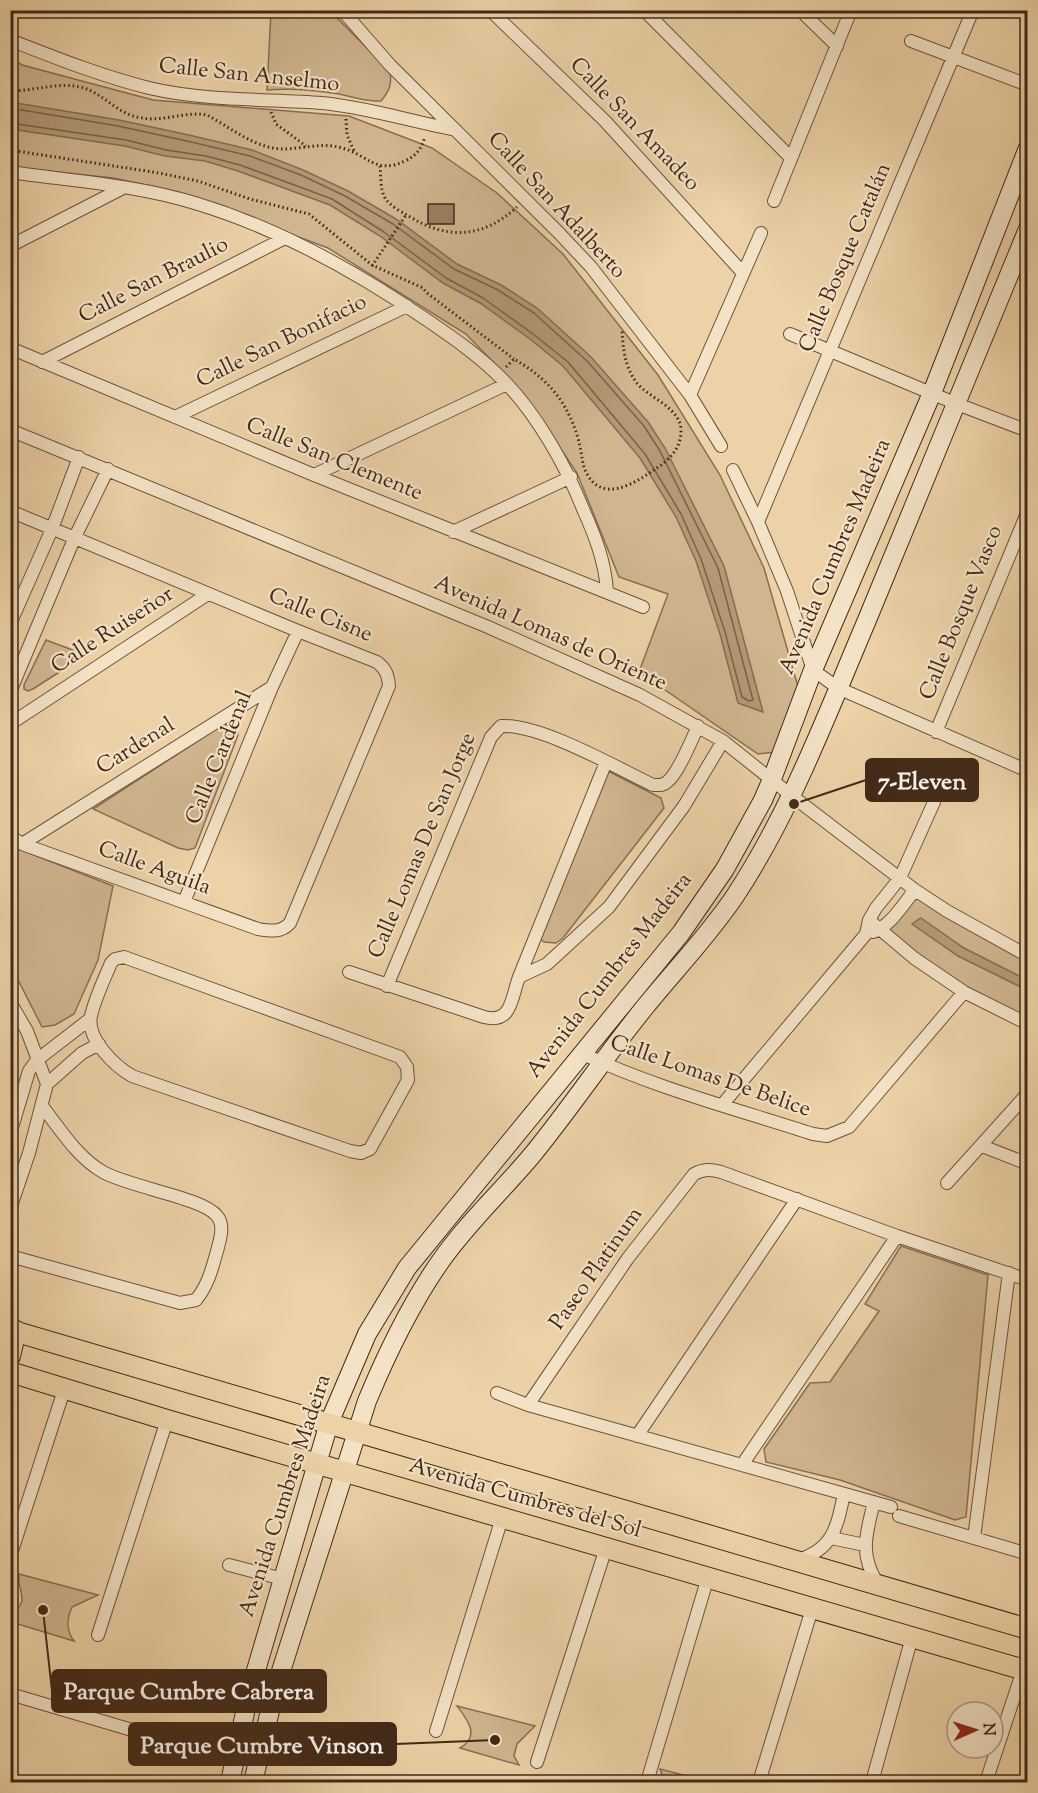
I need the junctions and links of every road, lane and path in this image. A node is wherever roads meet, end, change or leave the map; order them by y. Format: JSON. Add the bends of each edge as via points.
{"nodes":[{"id":1,"x":342,"y":10,"type":"edge"},
{"id":2,"x":490,"y":10,"type":"edge"},
{"id":3,"x":644,"y":10,"type":"edge"},
{"id":4,"x":800,"y":10,"type":"edge"},
{"id":5,"x":851,"y":10,"type":"edge"},
{"id":6,"x":973,"y":10,"type":"edge"},
{"id":7,"x":10,"y":40,"type":"edge"},
{"id":8,"x":911,"y":40,"type":"dead end"},
{"id":9,"x":837,"y":46,"type":"junction"},
{"id":10,"x":954,"y":56,"type":"junction"},
{"id":11,"x":1028,"y":85,"type":"edge"},
{"id":12,"x":10,"y":91,"type":"edge"},
{"id":13,"x":270,"y":102,"type":"junction"},
{"id":14,"x":347,"y":107,"type":"junction"},
{"id":15,"x":429,"y":124,"type":"junction"},
{"id":16,"x":452,"y":129,"type":"junction"},
{"id":17,"x":308,"y":146,"type":"junction"},
{"id":18,"x":1028,"y":148,"type":"edge"},
{"id":19,"x":356,"y":154,"type":"junction"},
{"id":20,"x":791,"y":158,"type":"junction"},
{"id":21,"x":380,"y":166,"type":"junction"},
{"id":22,"x":10,"y":172,"type":"edge"},
{"id":23,"x":123,"y":188,"type":"junction"},
{"id":24,"x":525,"y":199,"type":"junction"},
{"id":25,"x":774,"y":201,"type":"dead end"},
{"id":26,"x":406,"y":214,"type":"junction"},
{"id":27,"x":1028,"y":229,"type":"edge"},
{"id":28,"x":761,"y":232,"type":"dead end"},
{"id":29,"x":285,"y":238,"type":"junction"},
{"id":30,"x":10,"y":246,"type":"edge"},
{"id":31,"x":743,"y":273,"type":"junction"},
{"id":32,"x":407,"y":306,"type":"junction"},
{"id":33,"x":622,"y":308,"type":"junction"},
{"id":34,"x":790,"y":334,"type":"dead end"},
{"id":35,"x":10,"y":348,"type":"edge"},
{"id":36,"x":831,"y":350,"type":"junction"},
{"id":37,"x":514,"y":359,"type":"junction"},
{"id":38,"x":42,"y":362,"type":"junction"},
{"id":39,"x":498,"y":374,"type":"junction"},
{"id":40,"x":507,"y":384,"type":"junction"},
{"id":41,"x":932,"y":393,"type":"junction"},
{"id":42,"x":690,"y":394,"type":"junction"},
{"id":43,"x":957,"y":404,"type":"junction"},
{"id":44,"x":175,"y":417,"type":"junction"},
{"id":45,"x":10,"y":430,"type":"edge"},
{"id":46,"x":1028,"y":430,"type":"edge"},
{"id":47,"x":721,"y":446,"type":"dead end"},
{"id":48,"x":79,"y":457,"type":"junction"},
{"id":49,"x":108,"y":469,"type":"junction"},
{"id":50,"x":733,"y":470,"type":"dead end"},
{"id":51,"x":314,"y":475,"type":"junction"},
{"id":52,"x":571,"y":477,"type":"junction"},
{"id":53,"x":10,"y":511,"type":"edge"},
{"id":54,"x":1028,"y":511,"type":"edge"},
{"id":55,"x":758,"y":522,"type":"junction"},
{"id":56,"x":52,"y":529,"type":"junction"},
{"id":57,"x":453,"y":531,"type":"junction"},
{"id":58,"x":74,"y":539,"type":"junction"},
{"id":59,"x":607,"y":591,"type":"junction"},
{"id":60,"x":208,"y":594,"type":"junction"},
{"id":61,"x":643,"y":607,"type":"dead end"},
{"id":62,"x":10,"y":624,"type":"edge"},
{"id":63,"x":298,"y":631,"type":"junction"},
{"id":64,"x":813,"y":670,"type":"junction"},
{"id":65,"x":272,"y":687,"type":"junction"},
{"id":66,"x":838,"y":688,"type":"junction"},
{"id":67,"x":10,"y":692,"type":"edge"},
{"id":68,"x":10,"y":724,"type":"edge"},
{"id":69,"x":698,"y":726,"type":"junction"},
{"id":70,"x":936,"y":732,"type":"junction"},
{"id":71,"x":723,"y":741,"type":"junction"},
{"id":72,"x":606,"y":762,"type":"junction"},
{"id":73,"x":1028,"y":771,"type":"edge"},
{"id":74,"x":772,"y":779,"type":"junction"},
{"id":75,"x":792,"y":796,"type":"junction"},
{"id":76,"x":934,"y":802,"type":"dead end"},
{"id":77,"x":10,"y":836,"type":"edge"},
{"id":78,"x":22,"y":844,"type":"junction"},
{"id":79,"x":900,"y":878,"type":"junction"},
{"id":80,"x":915,"y":890,"type":"junction"},
{"id":81,"x":184,"y":902,"type":"junction"},
{"id":82,"x":869,"y":920,"type":"junction"},
{"id":83,"x":285,"y":928,"type":"joint"},
{"id":84,"x":880,"y":930,"type":"junction"},
{"id":85,"x":866,"y":934,"type":"junction"},
{"id":86,"x":1028,"y":956,"type":"edge"},
{"id":87,"x":349,"y":972,"type":"dead end"},
{"id":88,"x":519,"y":978,"type":"junction"},
{"id":89,"x":387,"y":986,"type":"junction"},
{"id":90,"x":964,"y":992,"type":"junction"},
{"id":91,"x":10,"y":1002,"type":"edge"},
{"id":92,"x":90,"y":1019,"type":"junction"},
{"id":93,"x":1028,"y":1024,"type":"edge"},
{"id":94,"x":99,"y":1044,"type":"junction"},
{"id":95,"x":581,"y":1053,"type":"junction"},
{"id":96,"x":37,"y":1060,"type":"junction"},
{"id":97,"x":601,"y":1062,"type":"junction"},
{"id":98,"x":47,"y":1083,"type":"junction"},
{"id":99,"x":1028,"y":1092,"type":"edge"},
{"id":100,"x":722,"y":1105,"type":"junction"},
{"id":101,"x":42,"y":1106,"type":"junction"},
{"id":102,"x":10,"y":1134,"type":"edge"},
{"id":103,"x":982,"y":1146,"type":"junction"},
{"id":104,"x":1028,"y":1164,"type":"edge"},
{"id":105,"x":947,"y":1183,"type":"dead end"},
{"id":106,"x":797,"y":1199,"type":"junction"},
{"id":107,"x":10,"y":1209,"type":"edge"},
{"id":108,"x":897,"y":1236,"type":"junction"},
{"id":109,"x":10,"y":1256,"type":"edge"},
{"id":110,"x":1009,"y":1273,"type":"junction"},
{"id":111,"x":1028,"y":1280,"type":"edge"},
{"id":112,"x":13,"y":1330,"type":"edge"},
{"id":113,"x":10,"y":1356,"type":"edge"},
{"id":114,"x":10,"y":1372,"type":"edge"},
{"id":115,"x":64,"y":1390,"type":"junction"},
{"id":116,"x":497,"y":1393,"type":"dead end"},
{"id":117,"x":528,"y":1405,"type":"junction"},
{"id":118,"x":167,"y":1420,"type":"junction"},
{"id":119,"x":329,"y":1423,"type":"junction"},
{"id":120,"x":358,"y":1431,"type":"junction"},
{"id":121,"x":637,"y":1436,"type":"junction"},
{"id":122,"x":317,"y":1463,"type":"junction"},
{"id":123,"x":742,"y":1465,"type":"junction"},
{"id":124,"x":345,"y":1472,"type":"junction"},
{"id":125,"x":844,"y":1494,"type":"junction"},
{"id":126,"x":874,"y":1502,"type":"junction"},
{"id":127,"x":502,"y":1518,"type":"junction"},
{"id":128,"x":831,"y":1538,"type":"junction"},
{"id":129,"x":974,"y":1538,"type":"junction"},
{"id":130,"x":865,"y":1545,"type":"junction"},
{"id":131,"x":606,"y":1548,"type":"junction"},
{"id":132,"x":1028,"y":1554,"type":"edge"},
{"id":133,"x":10,"y":1557,"type":"edge"},
{"id":134,"x":798,"y":1560,"type":"junction"},
{"id":135,"x":229,"y":1565,"type":"dead end"},
{"id":136,"x":708,"y":1577,"type":"junction"},
{"id":137,"x":283,"y":1579,"type":"junction"},
{"id":138,"x":878,"y":1584,"type":"junction"},
{"id":139,"x":812,"y":1609,"type":"junction"},
{"id":140,"x":1028,"y":1629,"type":"edge"},
{"id":141,"x":98,"y":1635,"type":"dead end"},
{"id":142,"x":912,"y":1637,"type":"junction"},
{"id":143,"x":1025,"y":1670,"type":"edge"},
{"id":144,"x":10,"y":1694,"type":"edge"},
{"id":145,"x":249,"y":1694,"type":"junction"},
{"id":146,"x":272,"y":1703,"type":"junction"},
{"id":147,"x":132,"y":1730,"type":"dead end"},
{"id":148,"x":436,"y":1731,"type":"dead end"},
{"id":149,"x":537,"y":1762,"type":"dead end"},
{"id":150,"x":230,"y":1782,"type":"edge"},
{"id":151,"x":253,"y":1782,"type":"edge"},
{"id":152,"x":647,"y":1782,"type":"edge"},
{"id":153,"x":759,"y":1782,"type":"edge"},
{"id":154,"x":872,"y":1782,"type":"edge"},
{"id":155,"x":986,"y":1782,"type":"edge"}],
"edges":[{"from":1,"to":16,"type":"street","name":"Calle San Adalberto"},
{"from":2,"to":31,"type":"street","name":"Calle San Amadeo","via":[[605,122]]},
{"from":3,"to":20,"type":"street"},
{"from":4,"to":9,"type":"street"},
{"from":5,"to":9,"type":"street"},
{"from":6,"to":10,"type":"street","name":"Calle Bosque Catalán"},
{"from":7,"to":13,"type":"street","name":"Calle San Anselmo","via":[[151,88]]},
{"from":8,"to":10,"type":"street"},
{"from":9,"to":20,"type":"street"},
{"from":10,"to":11,"type":"street"},
{"from":10,"to":36,"type":"street","name":"Calle Bosque Catalán"},
{"from":12,"to":17,"type":"path","via":[[81,87],[138,118],[199,113],[258,144],[281,149]]},
{"from":13,"to":14,"type":"street","name":"Calle San Anselmo"},
{"from":13,"to":17,"type":"path","via":[[276,124]]},
{"from":14,"to":15,"type":"street","name":"Calle San Anselmo"},
{"from":14,"to":19,"type":"path","via":[[347,135]]},
{"from":15,"to":16,"type":"street","name":"Calle San Anselmo"},
{"from":15,"to":21,"type":"path","via":[[415,156],[394,166]]},
{"from":16,"to":24,"type":"street","name":"Calle San Adalberto"},
{"from":17,"to":19,"type":"path","via":[[342,148]]},
{"from":18,"to":41,"type":"street","name":"Avenida Cumbres Madeira"},
{"from":19,"to":21,"type":"path"},
{"from":20,"to":25,"type":"street"},
{"from":21,"to":26,"type":"path","via":[[386,199]]},
{"from":22,"to":23,"type":"street"},
{"from":23,"to":29,"type":"street","via":[[201,205]]},
{"from":23,"to":30,"type":"street"},
{"from":24,"to":26,"type":"path","via":[[502,221],[471,232],[436,230]]},
{"from":24,"to":33,"type":"street","name":"Calle San Adalberto","via":[[591,267]]},
{"from":26,"to":37,"type":"path","via":[[372,265],[423,288]]},
{"from":27,"to":43,"type":"street","name":"Avenida Cumbres Madeira"},
{"from":28,"to":31,"type":"street"},
{"from":29,"to":32,"type":"street","via":[[364,278]]},
{"from":29,"to":38,"type":"street","name":"Calle San Braulio"},
{"from":31,"to":42,"type":"street"},
{"from":32,"to":39,"type":"street"},
{"from":32,"to":44,"type":"street","name":"Calle San Bonifacio"},
{"from":33,"to":37,"type":"path","via":[[627,368],[638,384],[672,413],[681,432],[669,459],[625,488],[596,485],[585,471],[566,408],[541,377]]},
{"from":33,"to":42,"type":"street","name":"Calle San Adalberto"},
{"from":34,"to":36,"type":"street"},
{"from":35,"to":38,"type":"street","name":"Calle San Clemente"},
{"from":36,"to":41,"type":"street"},
{"from":36,"to":55,"type":"street","name":"Calle Bosque Catalán"},
{"from":37,"to":39,"type":"path"},
{"from":38,"to":44,"type":"street","name":"Calle San Clemente"},
{"from":39,"to":40,"type":"street"},
{"from":40,"to":51,"type":"street"},
{"from":40,"to":52,"type":"street"},
{"from":41,"to":43,"type":"street"},
{"from":41,"to":64,"type":"street","name":"Avenida Cumbres Madeira"},
{"from":42,"to":47,"type":"street","name":"Calle San Adalberto"},
{"from":43,"to":46,"type":"street"},
{"from":43,"to":66,"type":"street","name":"Avenida Cumbres Madeira"},
{"from":44,"to":51,"type":"street","name":"Calle San Clemente"},
{"from":45,"to":48,"type":"street","name":"Avenida Lomas de Oriente"},
{"from":48,"to":49,"type":"street","name":"Avenida Lomas de Oriente"},
{"from":48,"to":56,"type":"street"},
{"from":49,"to":58,"type":"street"},
{"from":49,"to":69,"type":"street","name":"Avenida Lomas de Oriente","via":[[553,655]]},
{"from":50,"to":55,"type":"street"},
{"from":51,"to":57,"type":"street","name":"Calle San Clemente"},
{"from":52,"to":57,"type":"street"},
{"from":52,"to":59,"type":"street","via":[[600,549]]},
{"from":53,"to":56,"type":"street","name":"Calle Cisne"},
{"from":54,"to":70,"type":"street","name":"Calle Bosque Vasco"},
{"from":55,"to":64,"type":"street","via":[[787,591]]},
{"from":56,"to":58,"type":"street","name":"Calle Cisne"},
{"from":56,"to":62,"type":"street"},
{"from":57,"to":59,"type":"street","name":"Calle San Clemente"},
{"from":58,"to":60,"type":"street","name":"Calle Cisne"},
{"from":58,"to":67,"type":"street"},
{"from":59,"to":61,"type":"street","name":"Calle San Clemente"},
{"from":60,"to":63,"type":"street","name":"Calle Cisne"},
{"from":60,"to":68,"type":"street","name":"Calle Ruiseñor"},
{"from":63,"to":65,"type":"street","name":"Calle Cardenal"},
{"from":63,"to":83,"type":"street","name":"Calle Cisne","via":[[377,662],[388,675],[389,686]]},
{"from":64,"to":66,"type":"street"},
{"from":64,"to":74,"type":"street","name":"Avenida Cumbres Madeira"},
{"from":65,"to":78,"type":"street","name":"Cardenal"},
{"from":65,"to":81,"type":"street","name":"Calle Cardenal"},
{"from":66,"to":70,"type":"street"},
{"from":66,"to":75,"type":"street","name":"Avenida Cumbres Madeira"},
{"from":69,"to":71,"type":"street","name":"Avenida Lomas de Oriente"},
{"from":69,"to":72,"type":"street","via":[[669,781],[662,785],[653,785]]},
{"from":70,"to":73,"type":"street"},
{"from":71,"to":74,"type":"street","name":"Avenida Lomas de Oriente"},
{"from":71,"to":88,"type":"street","via":[[684,806],[609,907],[547,964]]},
{"from":72,"to":88,"type":"street"},
{"from":72,"to":89,"type":"street","name":"Calle Lomas De San Jorge","via":[[541,733],[501,726],[491,737]]},
{"from":74,"to":75,"type":"street","name":"Avenida Lomas de Oriente"},
{"from":74,"to":95,"type":"street","name":"Avenida Cumbres Madeira","via":[[725,869],[681,933]]},
{"from":75,"to":79,"type":"street","name":"Avenida Lomas de Oriente"},
{"from":75,"to":97,"type":"street","name":"Avenida Cumbres Madeira","via":[[764,851],[732,900],[693,954]]},
{"from":76,"to":79,"type":"street"},
{"from":77,"to":78,"type":"street","name":"Calle Aguila"},
{"from":78,"to":81,"type":"street","name":"Calle Aguila"},
{"from":79,"to":80,"type":"street","name":"Avenida Lomas de Oriente"},
{"from":79,"to":82,"type":"street"},
{"from":80,"to":84,"type":"street"},
{"from":80,"to":86,"type":"street","name":"Avenida Lomas de Oriente"},
{"from":81,"to":83,"type":"street","name":"Calle Aguila","via":[[258,929]]},
{"from":82,"to":84,"type":"street"},
{"from":82,"to":85,"type":"street"},
{"from":84,"to":85,"type":"street"},
{"from":84,"to":90,"type":"street"},
{"from":85,"to":100,"type":"street"},
{"from":87,"to":89,"type":"street"},
{"from":88,"to":89,"type":"street","via":[[507,1012],[495,1019]]},
{"from":90,"to":93,"type":"street"},
{"from":90,"to":100,"type":"street","name":"Calle Lomas De Belice","via":[[849,1127],[827,1136],[813,1134]]},
{"from":91,"to":96,"type":"street","via":[[27,1031]]},
{"from":92,"to":94,"type":"street"},
{"from":92,"to":94,"type":"street","via":[[111,963],[124,957],[400,1058],[407,1067],[408,1080],[370,1149],[361,1153],[132,1076],[108,1059]]},
{"from":92,"to":96,"type":"street"},
{"from":94,"to":98,"type":"street"},
{"from":95,"to":97,"type":"street","name":"Calle Lomas De Belice"},
{"from":95,"to":119,"type":"street","name":"Avenida Cumbres Madeira","via":[[407,1268],[367,1334]]},
{"from":96,"to":98,"type":"street"},
{"from":96,"to":102,"type":"street","via":[[29,1071]]},
{"from":97,"to":100,"type":"street","name":"Calle Lomas De Belice"},
{"from":97,"to":120,"type":"street","name":"Avenida Cumbres Madeira","via":[[535,1152],[441,1261],[384,1360]]},
{"from":98,"to":101,"type":"street"},
{"from":99,"to":103,"type":"street"},
{"from":101,"to":107,"type":"street"},
{"from":101,"to":109,"type":"street","via":[[89,1163],[132,1184],[207,1206],[219,1217],[222,1234],[206,1288],[196,1300],[180,1303]]},
{"from":103,"to":104,"type":"street"},
{"from":103,"to":105,"type":"street"},
{"from":106,"to":108,"type":"street"},
{"from":106,"to":117,"type":"street","name":"Paseo Platinum","via":[[710,1169],[694,1174],[628,1258]]},
{"from":106,"to":121,"type":"street"},
{"from":108,"to":110,"type":"street"},
{"from":108,"to":123,"type":"street"},
{"from":110,"to":111,"type":"street"},
{"from":110,"to":129,"type":"street"},
{"from":112,"to":113,"type":"main road"},
{"from":112,"to":119,"type":"main road","name":"Avenida Cumbres del Sol"},
{"from":114,"to":115,"type":"main road","name":"Avenida Cumbres del Sol"},
{"from":115,"to":118,"type":"main road","name":"Avenida Cumbres del Sol"},
{"from":115,"to":133,"type":"street"},
{"from":116,"to":117,"type":"street"},
{"from":117,"to":121,"type":"street"},
{"from":118,"to":122,"type":"main road","name":"Avenida Cumbres del Sol"},
{"from":118,"to":141,"type":"street"},
{"from":119,"to":120,"type":"main road","name":"Avenida Cumbres del Sol"},
{"from":119,"to":122,"type":"street","name":"Avenida Cumbres Madeira"},
{"from":120,"to":124,"type":"street","name":"Avenida Cumbres Madeira"},
{"from":120,"to":134,"type":"main road","name":"Avenida Cumbres del Sol"},
{"from":121,"to":123,"type":"street"},
{"from":122,"to":124,"type":"main road","name":"Avenida Cumbres del Sol"},
{"from":122,"to":137,"type":"street","name":"Avenida Cumbres Madeira"},
{"from":123,"to":125,"type":"street"},
{"from":124,"to":127,"type":"main road","name":"Avenida Cumbres del Sol"},
{"from":124,"to":146,"type":"street","name":"Avenida Cumbres Madeira"},
{"from":125,"to":126,"type":"street"},
{"from":125,"to":128,"type":"street"},
{"from":126,"to":129,"type":"street"},
{"from":126,"to":130,"type":"street"},
{"from":127,"to":131,"type":"main road","name":"Avenida Cumbres del Sol"},
{"from":127,"to":148,"type":"street"},
{"from":128,"to":130,"type":"street"},
{"from":128,"to":134,"type":"street","via":[[822,1549]]},
{"from":129,"to":132,"type":"street"},
{"from":130,"to":138,"type":"street","via":[[870,1572]]},
{"from":131,"to":136,"type":"main road","name":"Avenida Cumbres del Sol"},
{"from":131,"to":149,"type":"street"},
{"from":134,"to":138,"type":"main road","name":"Avenida Cumbres del Sol"},
{"from":135,"to":137,"type":"street"},
{"from":136,"to":139,"type":"main road","name":"Avenida Cumbres del Sol"},
{"from":136,"to":152,"type":"street"},
{"from":137,"to":145,"type":"street","name":"Avenida Cumbres Madeira"},
{"from":138,"to":140,"type":"main road","name":"Avenida Cumbres del Sol"},
{"from":139,"to":142,"type":"main road","name":"Avenida Cumbres del Sol"},
{"from":139,"to":153,"type":"street"},
{"from":142,"to":143,"type":"main road","name":"Avenida Cumbres del Sol"},
{"from":142,"to":154,"type":"street"},
{"from":143,"to":155,"type":"street"},
{"from":144,"to":147,"type":"street"},
{"from":145,"to":146,"type":"street"},
{"from":145,"to":150,"type":"street","name":"Avenida Cumbres Madeira"},
{"from":146,"to":151,"type":"street","name":"Avenida Cumbres Madeira"}]}
